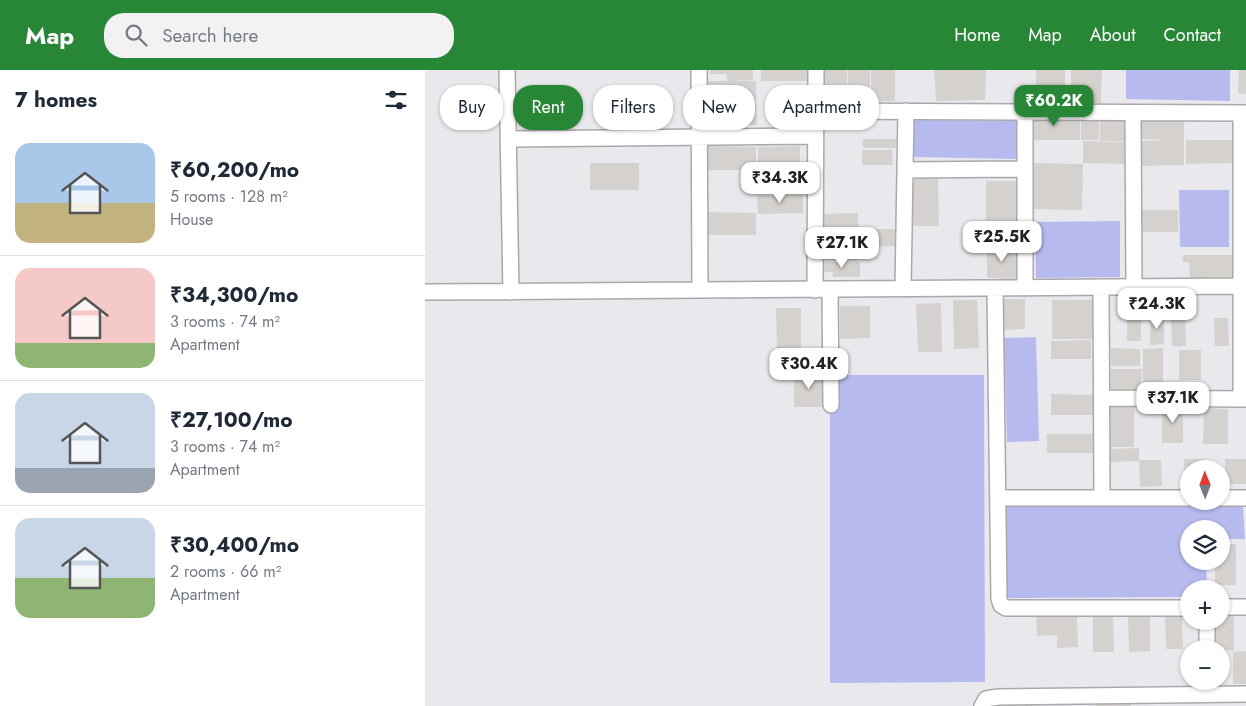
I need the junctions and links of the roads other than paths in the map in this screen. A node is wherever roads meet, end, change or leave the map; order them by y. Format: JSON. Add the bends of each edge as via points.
{"nodes":[{"id":1,"x":507,"y":70,"type":"edge"},
{"id":2,"x":699,"y":70,"type":"edge"},
{"id":3,"x":815,"y":70,"type":"edge"},
{"id":4,"x":815,"y":85,"type":"edge"},
{"id":5,"x":879,"y":111,"type":"edge"},
{"id":6,"x":906,"y":111,"type":"junction"},
{"id":7,"x":1025,"y":112,"type":"junction"},
{"id":8,"x":1133,"y":113,"type":"junction"},
{"id":9,"x":1244,"y":113,"type":"edge"},
{"id":10,"x":815,"y":130,"type":"edge"},
{"id":11,"x":815,"y":136,"type":"junction"},
{"id":12,"x":700,"y":137,"type":"junction"},
{"id":13,"x":508,"y":139,"type":"junction"},
{"id":14,"x":1025,"y":169,"type":"junction"},
{"id":15,"x":905,"y":170,"type":"junction"},
{"id":16,"x":1244,"y":286,"type":"edge"},
{"id":17,"x":1101,"y":287,"type":"junction"},
{"id":18,"x":1135,"y":287,"type":"junction"},
{"id":19,"x":995,"y":288,"type":"junction"},
{"id":20,"x":1025,"y":288,"type":"junction"},
{"id":21,"x":823,"y":289,"type":"junction"},
{"id":22,"x":903,"y":289,"type":"junction"},
{"id":23,"x":700,"y":290,"type":"junction"},
{"id":24,"x":425,"y":292,"type":"edge"},
{"id":25,"x":511,"y":292,"type":"junction"},
{"id":26,"x":1103,"y":398,"type":"junction"},
{"id":27,"x":1244,"y":399,"type":"edge"},
{"id":28,"x":831,"y":405,"type":"dead end"},
{"id":29,"x":998,"y":498,"type":"junction"},
{"id":30,"x":1102,"y":498,"type":"junction"},
{"id":31,"x":1180,"y":498,"type":"edge"},
{"id":32,"x":1230,"y":498,"type":"edge"},
{"id":33,"x":1246,"y":498,"type":"edge"},
{"id":34,"x":1230,"y":607,"type":"edge"},
{"id":35,"x":1246,"y":607,"type":"edge"},
{"id":36,"x":1180,"y":608,"type":"edge"},
{"id":37,"x":1188,"y":690,"type":"edge"},
{"id":38,"x":1221,"y":690,"type":"edge"},
{"id":39,"x":1246,"y":694,"type":"edge"},
{"id":40,"x":1079,"y":701,"type":"edge"},
{"id":41,"x":983,"y":706,"type":"edge"}],
"edges":[{"from":1,"to":13,"type":"street"},
{"from":2,"to":12,"type":"street"},
{"from":3,"to":4,"type":"street"},
{"from":5,"to":6,"type":"street"},
{"from":6,"to":7,"type":"street"},
{"from":6,"to":15,"type":"street"},
{"from":7,"to":8,"type":"street"},
{"from":7,"to":14,"type":"street"},
{"from":8,"to":9,"type":"street"},
{"from":8,"to":18,"type":"street"},
{"from":9,"to":16,"type":"street"},
{"from":10,"to":11,"type":"street"},
{"from":11,"to":12,"type":"street"},
{"from":11,"to":21,"type":"street"},
{"from":12,"to":13,"type":"street"},
{"from":12,"to":23,"type":"street"},
{"from":13,"to":25,"type":"street"},
{"from":14,"to":15,"type":"street"},
{"from":14,"to":20,"type":"street"},
{"from":15,"to":22,"type":"street"},
{"from":16,"to":18,"type":"street"},
{"from":16,"to":27,"type":"street"},
{"from":17,"to":18,"type":"street"},
{"from":17,"to":20,"type":"street"},
{"from":17,"to":26,"type":"street"},
{"from":19,"to":20,"type":"street"},
{"from":19,"to":22,"type":"street"},
{"from":19,"to":29,"type":"street"},
{"from":21,"to":22,"type":"street"},
{"from":21,"to":23,"type":"street"},
{"from":21,"to":28,"type":"street"},
{"from":23,"to":25,"type":"street"},
{"from":24,"to":25,"type":"street"},
{"from":26,"to":27,"type":"street"},
{"from":26,"to":30,"type":"street"},
{"from":29,"to":30,"type":"street"},
{"from":29,"to":36,"type":"street","via":[[1001,605],[1006,608]]},
{"from":30,"to":31,"type":"street"},
{"from":32,"to":33,"type":"street"},
{"from":34,"to":35,"type":"street"},
{"from":37,"to":40,"type":"street"},
{"from":38,"to":39,"type":"street"},
{"from":40,"to":41,"type":"street","via":[[999,697],[986,699]]}]}
